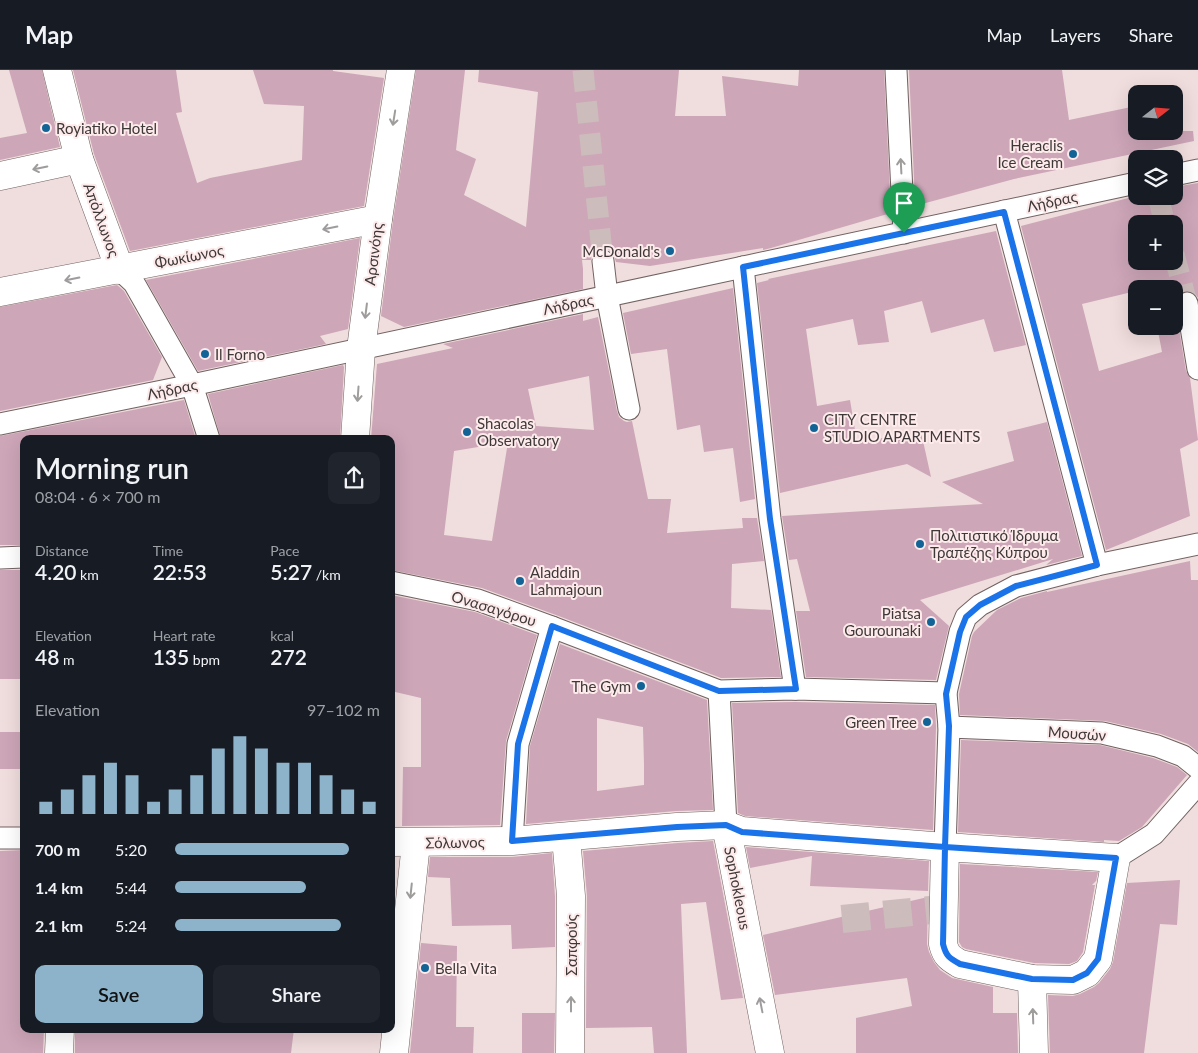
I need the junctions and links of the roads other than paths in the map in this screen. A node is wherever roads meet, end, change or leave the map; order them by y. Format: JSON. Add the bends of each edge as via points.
{"nodes":[{"id":1,"x":57,"y":70,"type":"edge"},
{"id":2,"x":401,"y":70,"type":"edge"},
{"id":3,"x":896,"y":70,"type":"edge"},
{"id":4,"x":79,"y":160,"type":"junction"},
{"id":5,"x":1198,"y":170,"type":"edge"},
{"id":6,"x":1183,"y":173,"type":"edge"},
{"id":7,"x":0,"y":176,"type":"edge"},
{"id":8,"x":1128,"y":185,"type":"edge"},
{"id":9,"x":1004,"y":212,"type":"junction"},
{"id":10,"x":377,"y":223,"type":"junction"},
{"id":11,"x":904,"y":233,"type":"junction"},
{"id":12,"x":603,"y":261,"type":"tunnel mouth"},
{"id":13,"x":743,"y":267,"type":"junction"},
{"id":14,"x":120,"y":270,"type":"junction"},
{"id":15,"x":0,"y":292,"type":"edge"},
{"id":16,"x":607,"y":296,"type":"junction"},
{"id":17,"x":1187,"y":303,"type":"tunnel mouth"},
{"id":18,"x":361,"y":348,"type":"junction"},
{"id":19,"x":1198,"y":369,"type":"edge"},
{"id":20,"x":192,"y":385,"type":"junction"},
{"id":21,"x":629,"y":409,"type":"dead end"},
{"id":22,"x":0,"y":424,"type":"edge"},
{"id":23,"x":208,"y":435,"type":"edge"},
{"id":24,"x":355,"y":435,"type":"edge"},
{"id":25,"x":1198,"y":544,"type":"edge"},
{"id":26,"x":0,"y":558,"type":"edge"},
{"id":27,"x":20,"y":558,"type":"edge"},
{"id":28,"x":1097,"y":565,"type":"junction"},
{"id":29,"x":395,"y":583,"type":"edge"},
{"id":30,"x":552,"y":626,"type":"junction"},
{"id":31,"x":796,"y":689,"type":"junction"},
{"id":32,"x":719,"y":691,"type":"junction"},
{"id":33,"x":946,"y":694,"type":"junction"},
{"id":34,"x":949,"y":726,"type":"junction"},
{"id":35,"x":1198,"y":768,"type":"edge"},
{"id":36,"x":1198,"y":784,"type":"edge"},
{"id":37,"x":726,"y":825,"type":"junction"},
{"id":38,"x":566,"y":837,"type":"junction"},
{"id":39,"x":0,"y":838,"type":"edge"},
{"id":40,"x":20,"y":838,"type":"edge"},
{"id":41,"x":512,"y":841,"type":"junction"},
{"id":42,"x":404,"y":842,"type":"edge"},
{"id":43,"x":945,"y":847,"type":"junction"},
{"id":44,"x":1116,"y":858,"type":"junction"},
{"id":45,"x":1032,"y":979,"type":"junction"},
{"id":46,"x":395,"y":1032,"type":"edge"},
{"id":47,"x":60,"y":1033,"type":"edge"},
{"id":48,"x":395,"y":1033,"type":"edge"},
{"id":49,"x":59,"y":1053,"type":"edge"},
{"id":50,"x":394,"y":1053,"type":"edge"},
{"id":51,"x":570,"y":1053,"type":"edge"},
{"id":52,"x":770,"y":1053,"type":"edge"},
{"id":53,"x":1034,"y":1053,"type":"edge"}],
"edges":[{"from":1,"to":4,"type":"street","name":"Απόλλωνος"},
{"from":2,"to":10,"type":"street","name":"Αρσινόης","one_way":true},
{"from":11,"to":3,"type":"street","one_way":true},
{"from":4,"to":7,"type":"street","one_way":true},
{"from":4,"to":14,"type":"street","name":"Απόλλωνος"},
{"from":5,"to":6,"type":"street"},
{"from":8,"to":9,"type":"street","name":"Λήδρας"},
{"from":9,"to":11,"type":"street","name":"Λήδρας"},
{"from":9,"to":28,"type":"street"},
{"from":10,"to":14,"type":"street","name":"Φωκίωνος","one_way":true},
{"from":10,"to":18,"type":"street","name":"Αρσινόης","one_way":true},
{"from":11,"to":13,"type":"street","name":"Λήδρας"},
{"from":12,"to":16,"type":"street"},
{"from":13,"to":16,"type":"street","name":"Λήδρας"},
{"from":13,"to":31,"type":"street","via":[[770,519]]},
{"from":14,"to":15,"type":"street","name":"Φωκίωνος","one_way":true},
{"from":14,"to":20,"type":"street","name":"Απόλλωνος","via":[[134,283]]},
{"from":16,"to":18,"type":"street","name":"Λήδρας"},
{"from":16,"to":21,"type":"street"},
{"from":17,"to":19,"type":"street"},
{"from":18,"to":20,"type":"street","name":"Λήδρας"},
{"from":18,"to":24,"type":"street","name":"Αρσινόης","one_way":true},
{"from":20,"to":22,"type":"street","name":"Λήδρας"},
{"from":20,"to":23,"type":"street","name":"Απόλλωνος"},
{"from":25,"to":28,"type":"street"},
{"from":26,"to":27,"type":"street"},
{"from":28,"to":33,"type":"street","via":[[1016,586],[980,605],[966,617],[960,632]]},
{"from":29,"to":30,"type":"street","name":"Ονασαγόρου","via":[[478,600]]},
{"from":30,"to":32,"type":"street","name":"Ονασαγόρου"},
{"from":30,"to":41,"type":"street","via":[[518,744]]},
{"from":31,"to":32,"type":"street","name":"Ονασαγόρου"},
{"from":31,"to":33,"type":"street","name":"Ονασαγόρου"},
{"from":32,"to":37,"type":"street","name":"Sophokleous"},
{"from":33,"to":34,"type":"street"},
{"from":34,"to":35,"type":"street","name":"Μουσών","via":[[1102,733],[1157,746],[1183,756]]},
{"from":34,"to":43,"type":"street"},
{"from":36,"to":44,"type":"street","via":[[1154,834]]},
{"from":37,"to":38,"type":"street","name":"Σόλωνος"},
{"from":37,"to":43,"type":"street","name":"Σόλωνος","via":[[742,832]]},
{"from":52,"to":37,"type":"street","name":"Sophokleous","one_way":true},
{"from":38,"to":41,"type":"street","name":"Σόλωνος"},
{"from":51,"to":38,"type":"street","name":"Σαπφούς","one_way":true,"via":[[571,896]]},
{"from":39,"to":40,"type":"street"},
{"from":41,"to":42,"type":"street","name":"Σόλωνος"},
{"from":42,"to":46,"type":"street","one_way":true},
{"from":43,"to":44,"type":"street","name":"Σόλωνος"},
{"from":43,"to":45,"type":"street","via":[[937,909],[946,953],[960,964]]},
{"from":44,"to":45,"type":"street","via":[[1098,959],[1087,973],[1073,980]]},
{"from":53,"to":45,"type":"street","one_way":true},
{"from":47,"to":49,"type":"street"},
{"from":48,"to":50,"type":"street","one_way":true}]}
